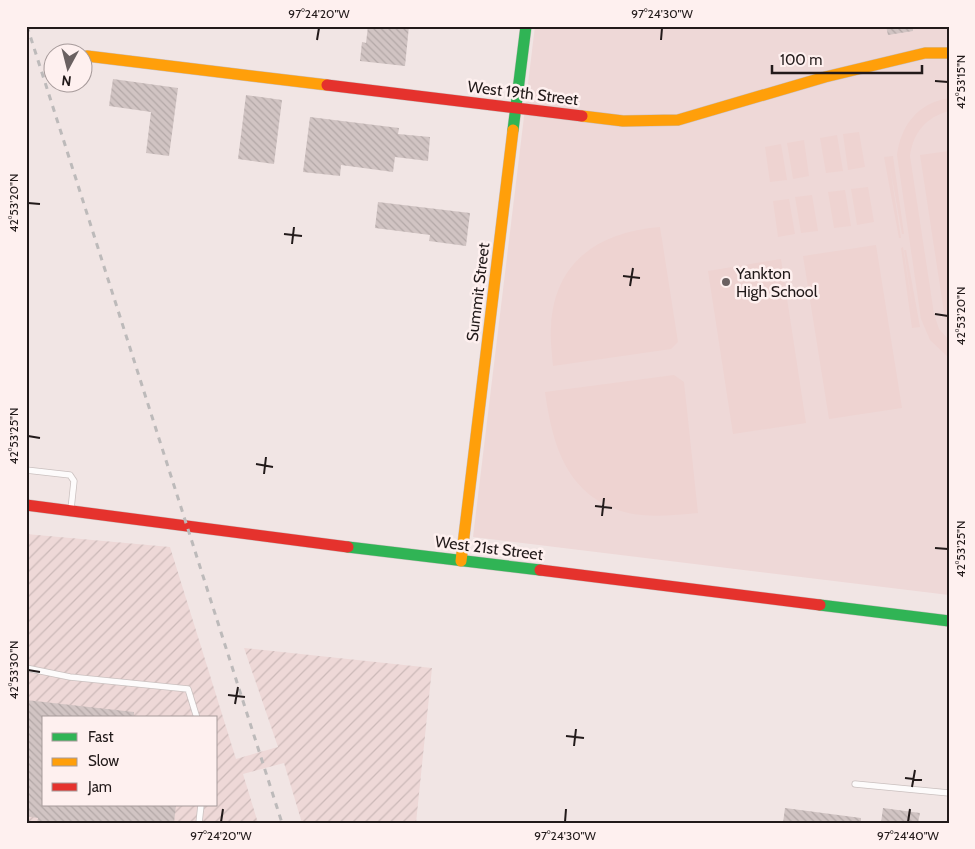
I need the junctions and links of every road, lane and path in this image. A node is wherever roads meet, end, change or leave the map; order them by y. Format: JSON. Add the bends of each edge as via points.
{"nodes":[{"id":1,"x":526,"y":26,"type":"edge"},
{"id":2,"x":949,"y":53,"type":"edge"},
{"id":3,"x":92,"y":57,"type":"edge"},
{"id":4,"x":516,"y":109,"type":"junction"},
{"id":5,"x":26,"y":470,"type":"edge"},
{"id":6,"x":26,"y":505,"type":"edge"},
{"id":7,"x":70,"y":511,"type":"junction"},
{"id":8,"x":461,"y":561,"type":"junction"},
{"id":9,"x":949,"y":620,"type":"edge"},
{"id":10,"x":26,"y":668,"type":"edge"},
{"id":11,"x":196,"y":716,"type":"edge"},
{"id":12,"x":855,"y":784,"type":"dead end"},
{"id":13,"x":949,"y":793,"type":"edge"},
{"id":14,"x":201,"y":806,"type":"edge"},
{"id":15,"x":199,"y":823,"type":"edge"}],
"edges":[{"from":1,"to":4,"type":"street","name":"Summit Street"},
{"from":2,"to":4,"type":"street","name":"West 19th Street","via":[[925,53],[825,77],[678,120],[622,121]]},
{"from":3,"to":4,"type":"street","name":"West 19th Street"},
{"from":4,"to":8,"type":"street","name":"Summit Street"},
{"from":5,"to":7,"type":"lane","via":[[70,475],[74,481]]},
{"from":6,"to":7,"type":"street","name":"West 21st Street"},
{"from":7,"to":8,"type":"street","name":"West 21st Street"},
{"from":8,"to":9,"type":"street","name":"West 21st Street"},
{"from":10,"to":11,"type":"lane","via":[[70,677],[188,689]]},
{"from":12,"to":13,"type":"lane"},
{"from":14,"to":15,"type":"lane"}]}
